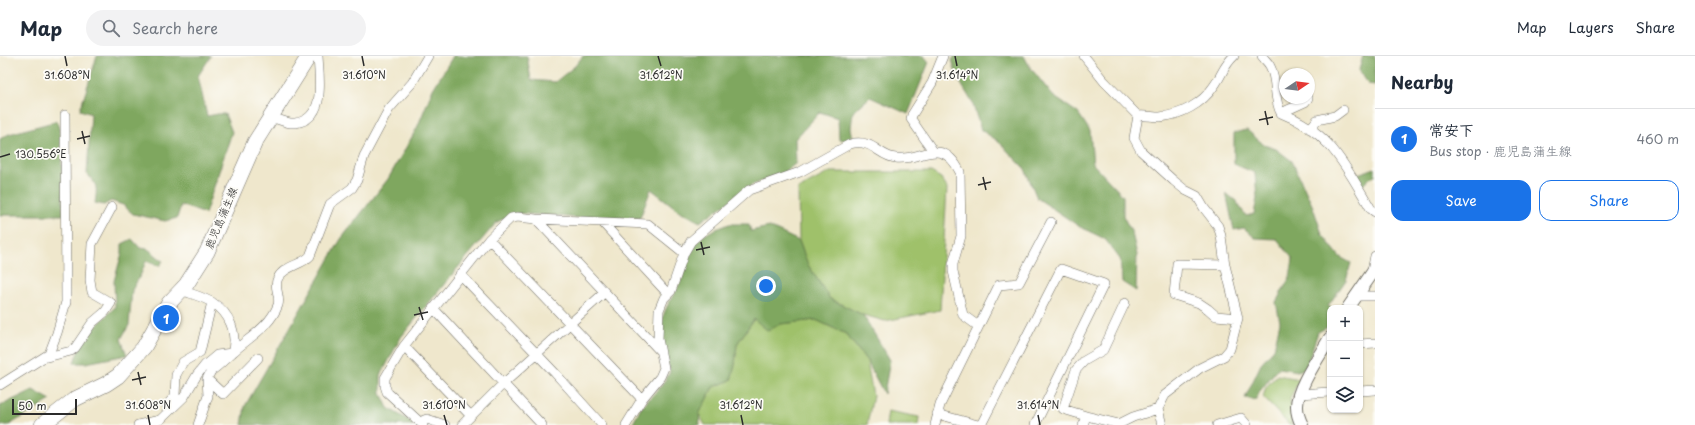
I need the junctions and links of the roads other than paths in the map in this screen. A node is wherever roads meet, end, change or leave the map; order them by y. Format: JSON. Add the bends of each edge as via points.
{"nodes":[{"id":1,"x":310,"y":56,"type":"edge"},
{"id":2,"x":318,"y":56,"type":"edge"},
{"id":3,"x":428,"y":56,"type":"edge"},
{"id":4,"x":943,"y":56,"type":"edge"},
{"id":5,"x":1084,"y":56,"type":"edge"},
{"id":6,"x":1234,"y":56,"type":"edge"},
{"id":7,"x":1262,"y":56,"type":"edge"},
{"id":8,"x":1301,"y":104,"type":"edge"},
{"id":9,"x":1343,"y":110,"type":"dead end"},
{"id":10,"x":1281,"y":113,"type":"junction"},
{"id":11,"x":65,"y":115,"type":"dead end"},
{"id":12,"x":1138,"y":116,"type":"junction"},
{"id":13,"x":271,"y":117,"type":"junction"},
{"id":14,"x":1310,"y":129,"type":"junction"},
{"id":15,"x":933,"y":151,"type":"junction"},
{"id":16,"x":112,"y":207,"type":"dead end"},
{"id":17,"x":1375,"y":212,"type":"edge"},
{"id":18,"x":536,"y":219,"type":"junction"},
{"id":19,"x":602,"y":222,"type":"junction"},
{"id":20,"x":1051,"y":222,"type":"dead end"},
{"id":21,"x":489,"y":239,"type":"junction"},
{"id":22,"x":684,"y":253,"type":"junction"},
{"id":23,"x":1375,"y":256,"type":"edge"},
{"id":24,"x":1225,"y":265,"type":"junction"},
{"id":25,"x":1374,"y":270,"type":"edge"},
{"id":26,"x":460,"y":274,"type":"junction"},
{"id":27,"x":181,"y":290,"type":"junction"},
{"id":28,"x":604,"y":293,"type":"junction"},
{"id":29,"x":668,"y":294,"type":"junction"},
{"id":30,"x":1355,"y":296,"type":"junction"},
{"id":31,"x":1375,"y":296,"type":"edge"},
{"id":32,"x":212,"y":302,"type":"junction"},
{"id":33,"x":1125,"y":303,"type":"dead end"},
{"id":34,"x":1350,"y":305,"type":"edge"},
{"id":35,"x":433,"y":308,"type":"junction"},
{"id":36,"x":1238,"y":318,"type":"junction"},
{"id":37,"x":570,"y":323,"type":"junction"},
{"id":38,"x":978,"y":326,"type":"junction"},
{"id":39,"x":1375,"y":343,"type":"edge"},
{"id":40,"x":1363,"y":344,"type":"edge"},
{"id":41,"x":404,"y":346,"type":"junction"},
{"id":42,"x":1327,"y":346,"type":"edge"},
{"id":43,"x":662,"y":352,"type":"junction"},
{"id":44,"x":232,"y":353,"type":"junction"},
{"id":45,"x":536,"y":354,"type":"junction"},
{"id":46,"x":41,"y":358,"type":"junction"},
{"id":47,"x":258,"y":358,"type":"dead end"},
{"id":48,"x":208,"y":379,"type":"junction"},
{"id":49,"x":503,"y":384,"type":"junction"},
{"id":50,"x":0,"y":385,"type":"edge"},
{"id":51,"x":1375,"y":390,"type":"edge"},
{"id":52,"x":1363,"y":391,"type":"edge"},
{"id":53,"x":1327,"y":392,"type":"edge"},
{"id":54,"x":1298,"y":394,"type":"junction"},
{"id":55,"x":642,"y":399,"type":"junction"},
{"id":56,"x":1158,"y":409,"type":"junction"},
{"id":57,"x":937,"y":414,"type":"junction"},
{"id":58,"x":471,"y":416,"type":"junction"},
{"id":59,"x":153,"y":421,"type":"junction"},
{"id":60,"x":1084,"y":421,"type":"edge"},
{"id":61,"x":422,"y":424,"type":"edge"},
{"id":62,"x":42,"y":425,"type":"edge"},
{"id":63,"x":138,"y":425,"type":"edge"},
{"id":64,"x":198,"y":425,"type":"edge"},
{"id":65,"x":445,"y":425,"type":"edge"},
{"id":66,"x":462,"y":425,"type":"edge"},
{"id":67,"x":542,"y":425,"type":"edge"},
{"id":68,"x":602,"y":425,"type":"edge"},
{"id":69,"x":626,"y":425,"type":"edge"},
{"id":70,"x":935,"y":425,"type":"edge"},
{"id":71,"x":978,"y":425,"type":"edge"},
{"id":72,"x":981,"y":425,"type":"edge"},
{"id":73,"x":1035,"y":425,"type":"edge"},
{"id":74,"x":1119,"y":425,"type":"edge"},
{"id":75,"x":1162,"y":425,"type":"edge"},
{"id":76,"x":1216,"y":425,"type":"edge"},
{"id":77,"x":1247,"y":425,"type":"edge"},
{"id":78,"x":1302,"y":425,"type":"edge"}],
"edges":[{"from":1,"to":13,"type":"main road","name":"鹿児島蒲生線"},
{"from":2,"to":13,"type":"street","via":[[320,88],[316,110],[308,118],[295,123]]},
{"from":3,"to":44,"type":"street","via":[[412,83],[389,109],[364,156],[352,188],[330,204],[310,256],[286,270],[278,278],[276,287],[279,299],[274,313],[255,336]]},
{"from":4,"to":15,"type":"street","via":[[932,83],[911,119]]},
{"from":5,"to":12,"type":"street"},
{"from":6,"to":12,"type":"street","via":[[1222,69],[1222,74],[1212,89],[1190,108],[1158,117]]},
{"from":7,"to":10,"type":"street","via":[[1270,65]]},
{"from":8,"to":10,"type":"street"},
{"from":9,"to":14,"type":"street","via":[[1335,116],[1317,120]]},
{"from":10,"to":14,"type":"street","via":[[1298,120]]},
{"from":11,"to":46,"type":"street","via":[[66,302],[48,354]]},
{"from":12,"to":24,"type":"street","via":[[1134,138],[1136,144],[1174,181],[1197,196],[1218,226]]},
{"from":13,"to":27,"type":"main road","name":"鹿児島蒲生線","via":[[255,142],[210,246]]},
{"from":14,"to":17,"type":"street","via":[[1337,153]]},
{"from":15,"to":22,"type":"street","via":[[894,158],[866,144],[850,144],[800,172],[749,190],[691,240]]},
{"from":15,"to":38,"type":"street","via":[[947,156],[960,172],[961,236],[953,272],[963,315]]},
{"from":16,"to":46,"type":"street","via":[[92,244],[90,280],[92,292],[111,303],[92,323],[72,351]]},
{"from":18,"to":19,"type":"street"},
{"from":18,"to":21,"type":"street","via":[[511,218]]},
{"from":18,"to":28,"type":"street"},
{"from":19,"to":22,"type":"street","via":[[648,224]]},
{"from":19,"to":29,"type":"street"},
{"from":20,"to":38,"type":"street","via":[[1019,283],[999,285]]},
{"from":21,"to":26,"type":"street"},
{"from":21,"to":37,"type":"street"},
{"from":22,"to":29,"type":"street"},
{"from":23,"to":25,"type":"street"},
{"from":24,"to":36,"type":"street"},
{"from":24,"to":36,"type":"street","via":[[1177,264],[1174,295],[1198,303],[1216,316]]},
{"from":25,"to":30,"type":"street"},
{"from":26,"to":35,"type":"street"},
{"from":26,"to":45,"type":"street"},
{"from":27,"to":32,"type":"street"},
{"from":27,"to":62,"type":"main road","name":"鹿児島蒲生線","via":[[169,303],[144,347],[118,376],[75,399]]},
{"from":28,"to":37,"type":"street"},
{"from":28,"to":43,"type":"street"},
{"from":29,"to":43,"type":"street","via":[[662,303],[658,323],[658,339]]},
{"from":30,"to":31,"type":"street"},
{"from":30,"to":34,"type":"street"},
{"from":32,"to":44,"type":"street","via":[[229,317],[235,342]]},
{"from":32,"to":59,"type":"street","via":[[200,352],[183,362],[176,375],[175,396]]},
{"from":33,"to":60,"type":"street","via":[[1103,350],[1084,361],[1076,370],[1063,409]]},
{"from":35,"to":41,"type":"street"},
{"from":35,"to":49,"type":"street"},
{"from":36,"to":56,"type":"street","via":[[1230,349],[1224,356],[1200,368],[1176,385],[1165,395]]},
{"from":37,"to":45,"type":"street"},
{"from":37,"to":55,"type":"street"},
{"from":38,"to":57,"type":"street"},
{"from":39,"to":40,"type":"street"},
{"from":41,"to":58,"type":"street"},
{"from":41,"to":61,"type":"street","via":[[385,378],[385,386],[387,392]]},
{"from":42,"to":54,"type":"street"},
{"from":43,"to":55,"type":"street","via":[[664,368]]},
{"from":44,"to":48,"type":"street","via":[[211,372]]},
{"from":44,"to":59,"type":"street","via":[[217,355],[205,365],[184,397],[160,420]]},
{"from":45,"to":49,"type":"street"},
{"from":45,"to":68,"type":"street"},
{"from":46,"to":50,"type":"street"},
{"from":47,"to":48,"type":"street","via":[[223,394]]},
{"from":48,"to":64,"type":"street","via":[[208,396]]},
{"from":49,"to":58,"type":"street"},
{"from":49,"to":67,"type":"street"},
{"from":51,"to":52,"type":"street"},
{"from":53,"to":54,"type":"street"},
{"from":54,"to":78,"type":"street","via":[[1296,407]]},
{"from":55,"to":69,"type":"street"},
{"from":56,"to":74,"type":"street","via":[[1133,417]]},
{"from":56,"to":75,"type":"street"},
{"from":57,"to":70,"type":"street"},
{"from":57,"to":71,"type":"street"},
{"from":58,"to":66,"type":"street"},
{"from":59,"to":63,"type":"street"},
{"from":60,"to":74,"type":"street"},
{"from":61,"to":65,"type":"street","via":[[428,419]]},
{"from":72,"to":73,"type":"street","via":[[1061,269],[1104,284]]},
{"from":76,"to":77,"type":"street","via":[[1241,418]]}]}
